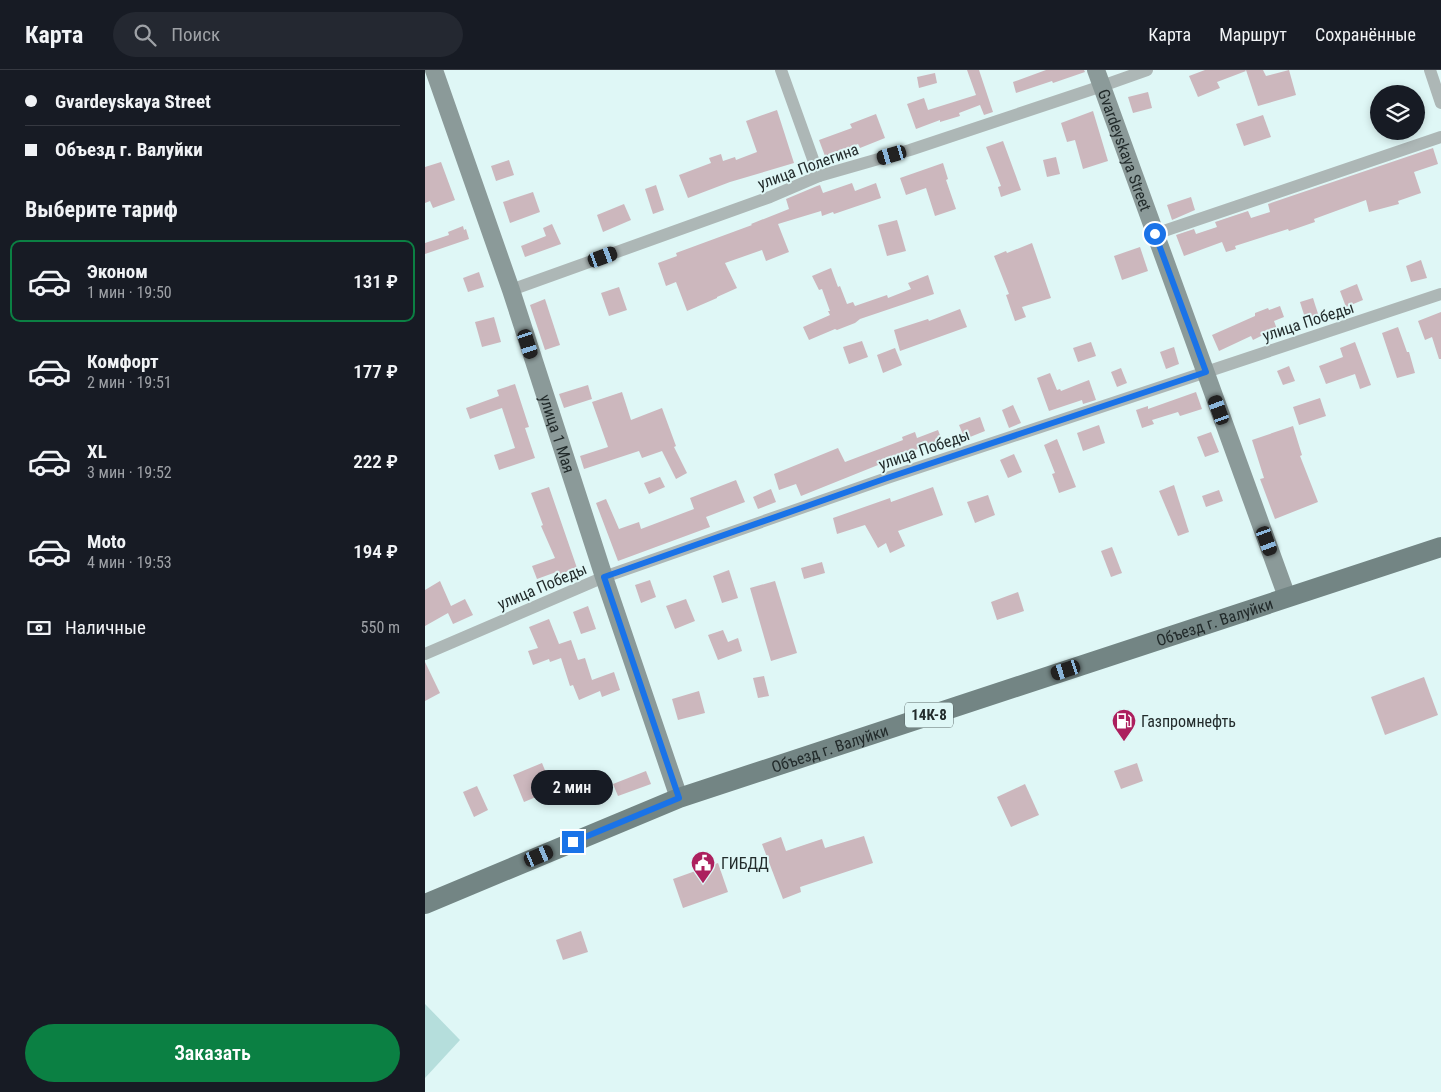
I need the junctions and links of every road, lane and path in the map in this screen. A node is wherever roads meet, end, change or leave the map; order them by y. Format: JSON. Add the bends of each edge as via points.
{"nodes":[{"id":1,"x":434,"y":70,"type":"edge"},
{"id":2,"x":781,"y":70,"type":"edge"},
{"id":3,"x":1147,"y":70,"type":"edge"},
{"id":4,"x":1429,"y":70,"type":"edge"},
{"id":5,"x":1099,"y":78,"type":"edge"},
{"id":6,"x":1441,"y":103,"type":"edge"},
{"id":7,"x":1441,"y":137,"type":"edge"},
{"id":8,"x":819,"y":176,"type":"junction"},
{"id":9,"x":1155,"y":234,"type":"junction"},
{"id":10,"x":511,"y":290,"type":"junction"},
{"id":11,"x":1441,"y":294,"type":"edge"},
{"id":12,"x":1206,"y":372,"type":"junction"},
{"id":13,"x":1441,"y":546,"type":"edge"},
{"id":14,"x":604,"y":577,"type":"junction"},
{"id":15,"x":1287,"y":597,"type":"junction"},
{"id":16,"x":425,"y":654,"type":"edge"},
{"id":17,"x":679,"y":798,"type":"junction"},
{"id":18,"x":425,"y":904,"type":"edge"}],
"edges":[{"from":1,"to":10,"type":"main road","name":"улица 1 Мая"},
{"from":2,"to":8,"type":"street"},
{"from":3,"to":5,"type":"street","name":"улица Полегина"},
{"from":4,"to":6,"type":"street"},
{"from":5,"to":8,"type":"street","name":"улица Полегина","via":[[910,150]]},
{"from":5,"to":9,"type":"main road","name":"Gvardeyskaya Street"},
{"from":7,"to":9,"type":"street"},
{"from":8,"to":10,"type":"street","name":"улица Полегина","via":[[770,197]]},
{"from":9,"to":12,"type":"main road","name":"Gvardeyskaya Street"},
{"from":10,"to":14,"type":"main road","name":"улица 1 Мая"},
{"from":11,"to":12,"type":"street","name":"улица Победы"},
{"from":12,"to":14,"type":"street","name":"улица Победы"},
{"from":12,"to":15,"type":"main road","name":"Gvardeyskaya Street"},
{"from":13,"to":15,"type":"main road","name":"Объезд г. Валуйки","number":"14К-8"},
{"from":14,"to":16,"type":"street","name":"улица Победы"},
{"from":14,"to":17,"type":"main road","name":"улица 1 Мая"},
{"from":15,"to":17,"type":"main road","name":"Объезд г. Валуйки","number":"14К-8"},
{"from":17,"to":18,"type":"main road","name":"Объезд г. Валуйки","number":"14К-8"}]}
